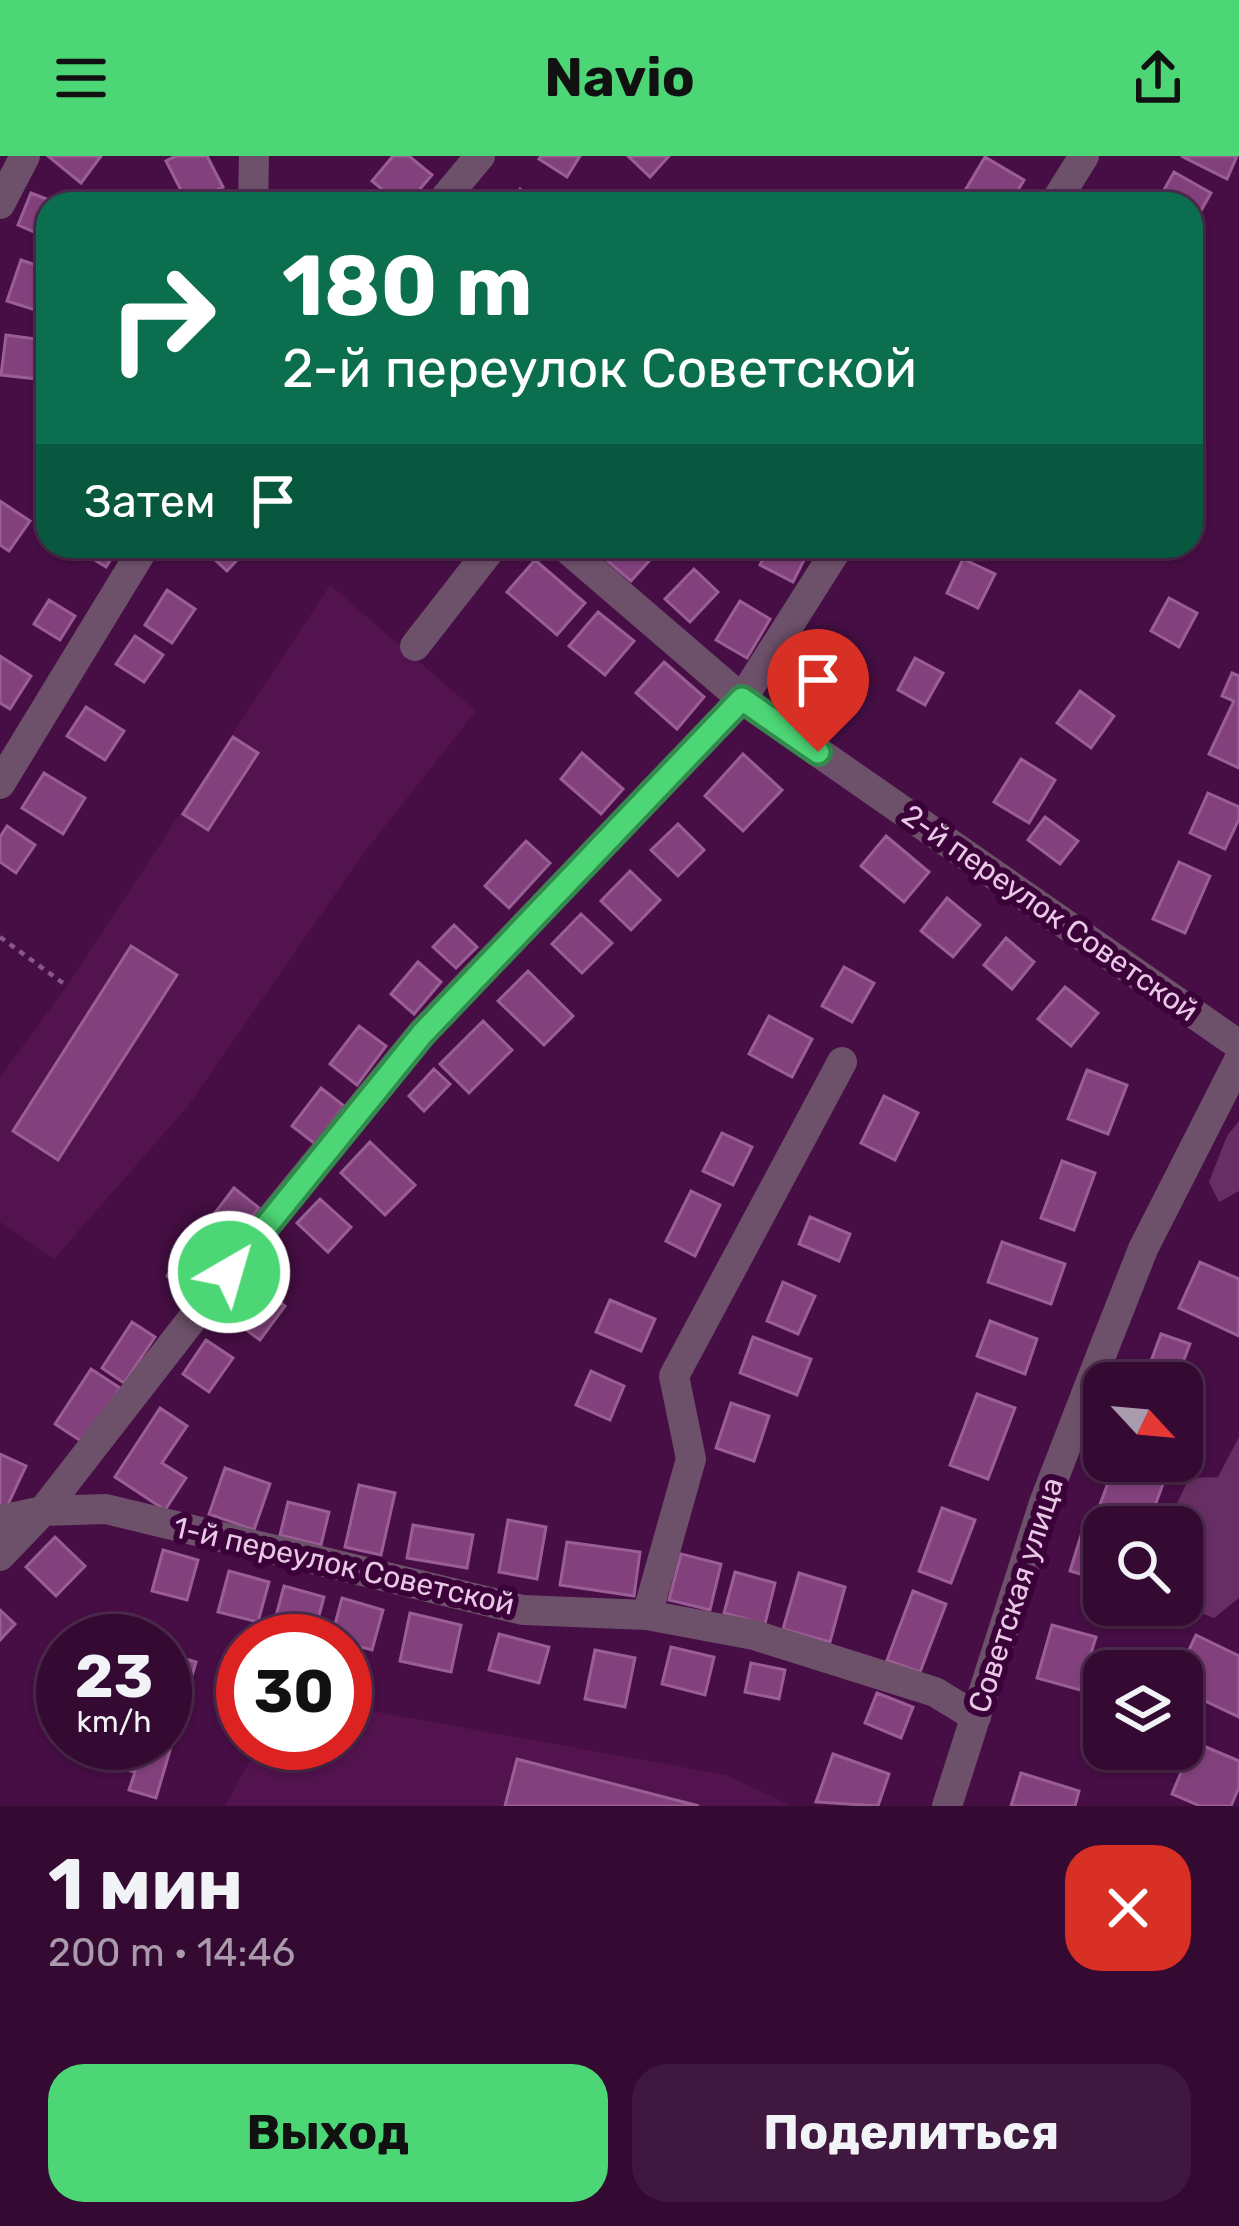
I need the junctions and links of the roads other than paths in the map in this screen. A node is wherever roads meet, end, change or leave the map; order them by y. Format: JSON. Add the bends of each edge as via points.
{"nodes":[{"id":1,"x":25,"y":156,"type":"edge"},
{"id":2,"x":254,"y":156,"type":"edge"},
{"id":3,"x":480,"y":156,"type":"edge"},
{"id":4,"x":1081,"y":157,"type":"edge"},
{"id":5,"x":253,"y":192,"type":"edge"},
{"id":6,"x":450,"y":192,"type":"edge"},
{"id":7,"x":1061,"y":192,"type":"edge"},
{"id":8,"x":0,"y":204,"type":"edge"},
{"id":9,"x":138,"y":558,"type":"edge"},
{"id":10,"x":484,"y":558,"type":"edge"},
{"id":11,"x":578,"y":558,"type":"edge"},
{"id":12,"x":830,"y":558,"type":"edge"},
{"id":13,"x":415,"y":646,"type":"dead end"},
{"id":14,"x":742,"y":699,"type":"junction"},
{"id":15,"x":0,"y":784,"type":"edge"},
{"id":16,"x":1239,"y":1045,"type":"edge"},
{"id":17,"x":1239,"y":1060,"type":"edge"},
{"id":18,"x":842,"y":1061,"type":"dead end"},
{"id":19,"x":43,"y":1511,"type":"junction"},
{"id":20,"x":0,"y":1520,"type":"edge"},
{"id":21,"x":0,"y":1556,"type":"edge"},
{"id":22,"x":647,"y":1615,"type":"junction"},
{"id":23,"x":976,"y":1717,"type":"junction"},
{"id":24,"x":947,"y":1806,"type":"edge"}],
"edges":[{"from":1,"to":8,"type":"street"},
{"from":2,"to":5,"type":"street"},
{"from":3,"to":6,"type":"street"},
{"from":4,"to":7,"type":"street"},
{"from":9,"to":15,"type":"street"},
{"from":10,"to":13,"type":"street"},
{"from":11,"to":14,"type":"street","name":"2-й переулок Советской"},
{"from":12,"to":14,"type":"street"},
{"from":14,"to":16,"type":"street","name":"2-й переулок Советской"},
{"from":14,"to":19,"type":"street","via":[[422,1034]]},
{"from":17,"to":23,"type":"street","name":"Советская улица","via":[[1143,1249],[1044,1503]]},
{"from":18,"to":22,"type":"street","via":[[674,1376],[691,1459]]},
{"from":19,"to":20,"type":"street","name":"1-й переулок Советской"},
{"from":19,"to":21,"type":"street"},
{"from":19,"to":22,"type":"street","name":"1-й переулок Советской","via":[[106,1509],[523,1610]]},
{"from":22,"to":23,"type":"street","name":"1-й переулок Советской","via":[[754,1635],[934,1692]]},
{"from":23,"to":24,"type":"street","name":"Советская улица"}]}
